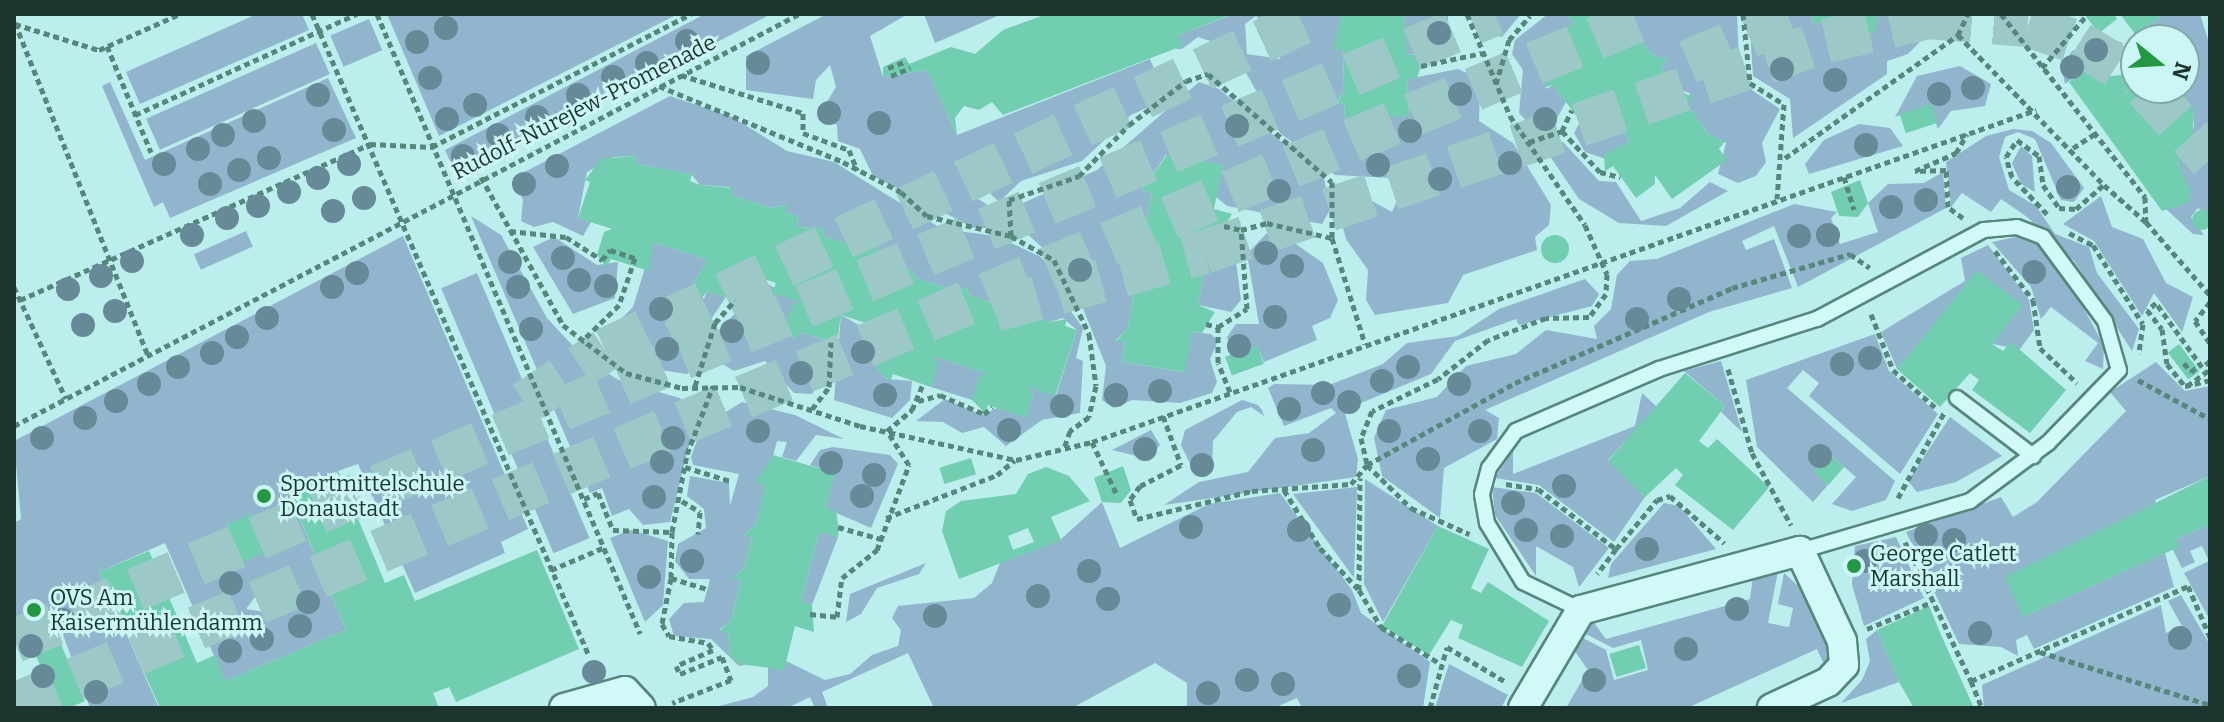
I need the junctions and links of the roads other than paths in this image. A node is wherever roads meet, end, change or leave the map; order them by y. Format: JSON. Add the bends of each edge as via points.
{"nodes":[{"id":1,"x":1957,"y":398,"type":"dead end"},
{"id":2,"x":2033,"y":456,"type":"junction"},
{"id":3,"x":1800,"y":551,"type":"junction"},
{"id":4,"x":1581,"y":610,"type":"junction"},
{"id":5,"x":1520,"y":698,"type":"edge"},
{"id":6,"x":633,"y":699,"type":"edge"},
{"id":7,"x":564,"y":708,"type":"edge"},
{"id":8,"x":1772,"y":708,"type":"edge"}],
"edges":[{"from":1,"to":2,"type":"lane"},
{"from":2,"to":3,"type":"lane","via":[[1970,501]]},
{"from":2,"to":4,"type":"lane","via":[[2089,394],[2119,370],[2105,321],[2043,237],[2017,227],[1981,231],[1817,319],[1724,348],[1516,431],[1485,481],[1487,523],[1523,582]]},
{"from":3,"to":4,"type":"street"},
{"from":3,"to":8,"type":"street","via":[[1842,641],[1844,665],[1828,682]]},
{"from":4,"to":5,"type":"street"},
{"from":6,"to":7,"type":"street"}]}
